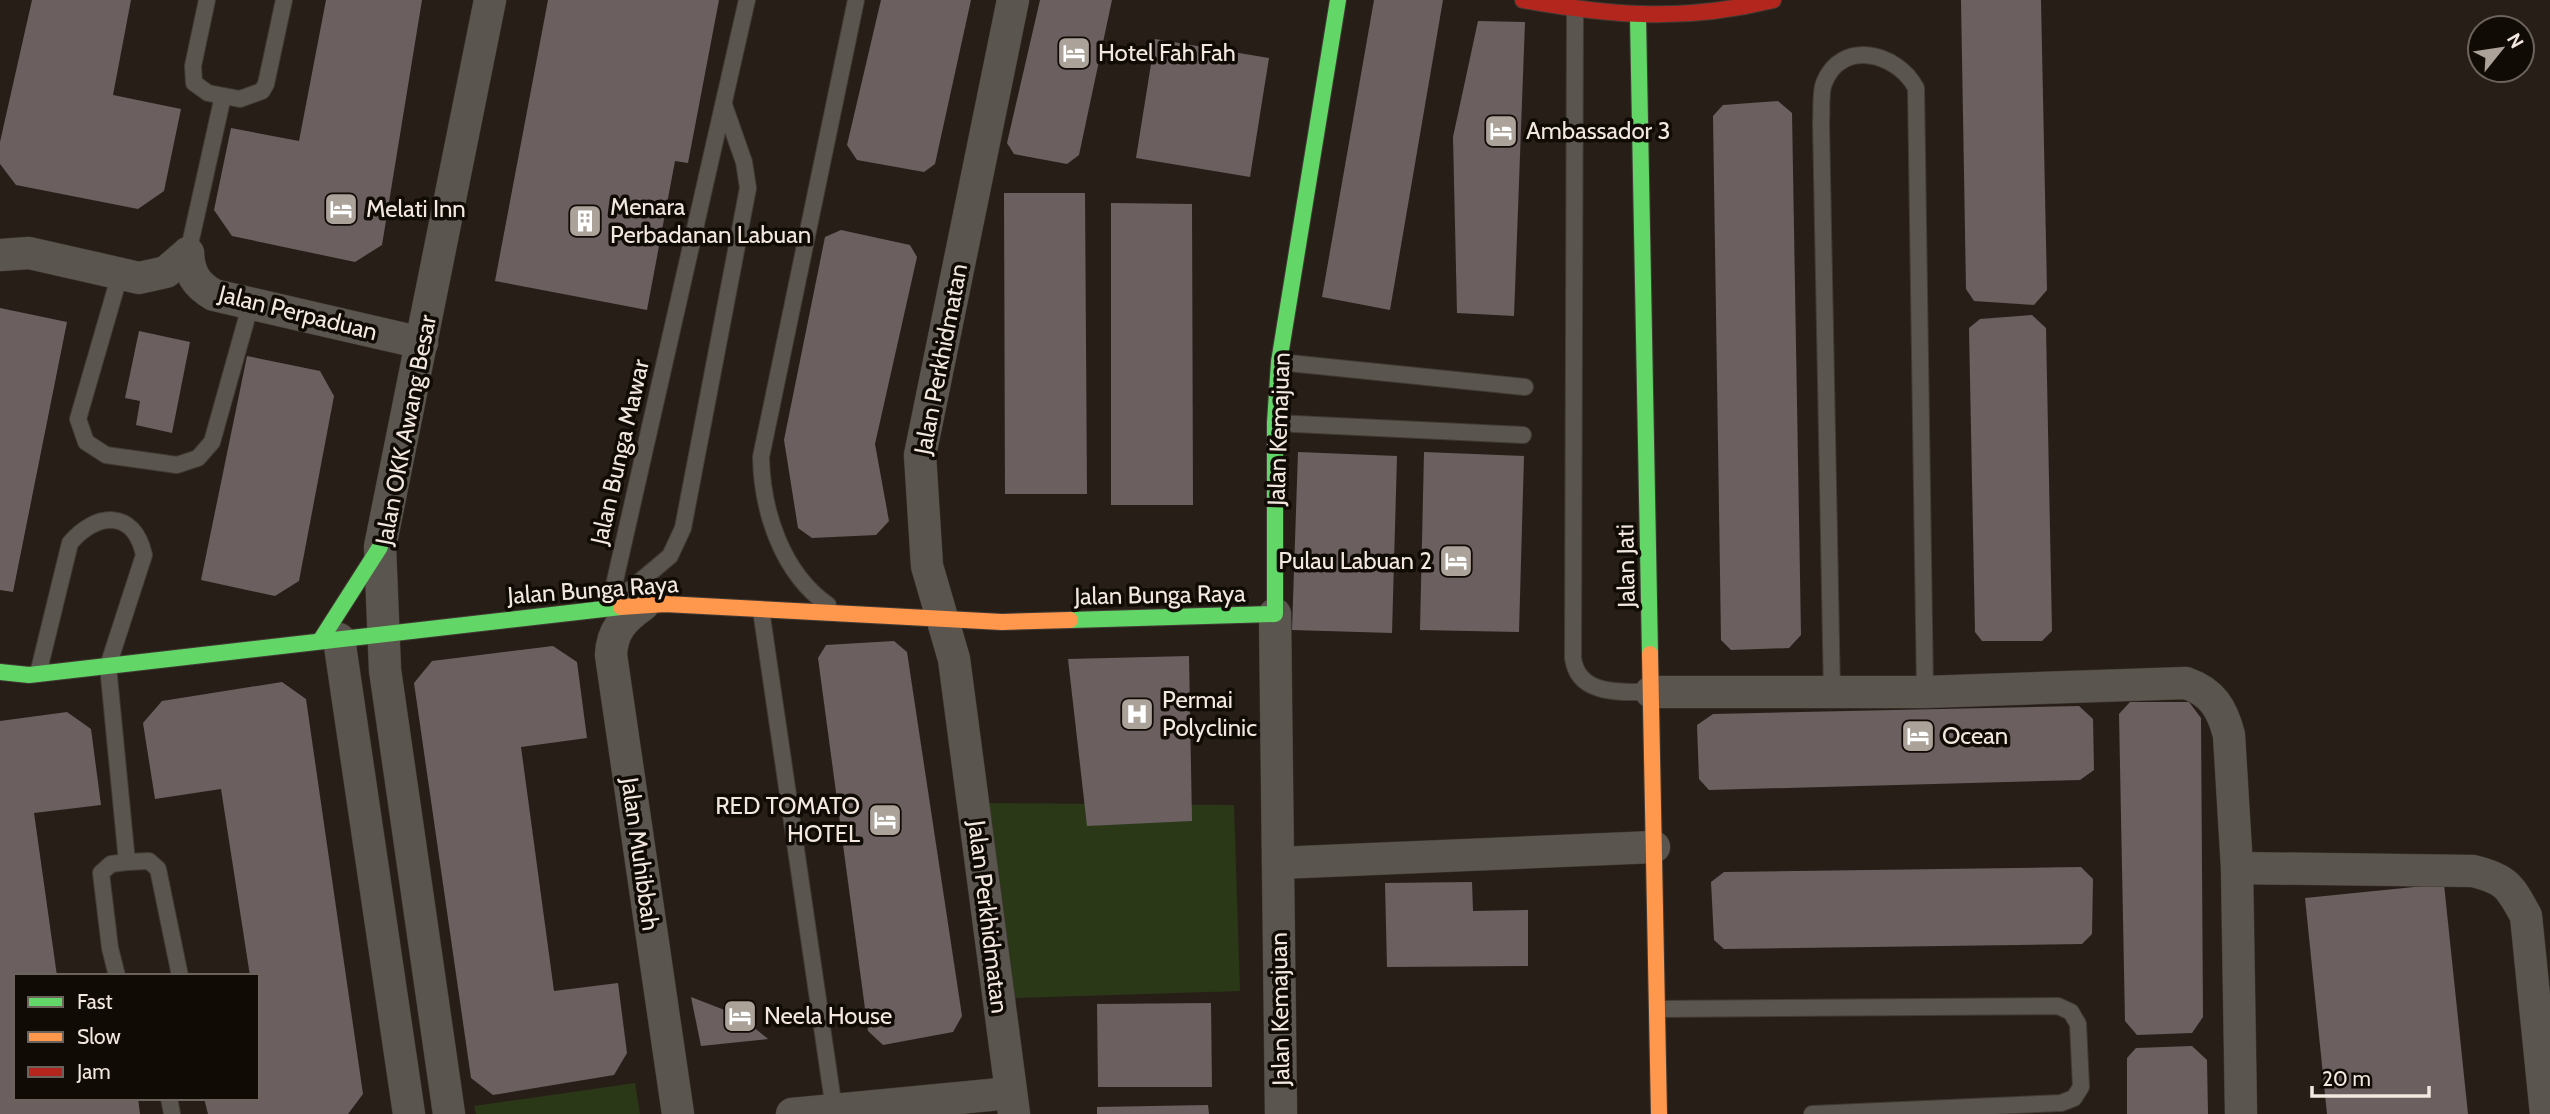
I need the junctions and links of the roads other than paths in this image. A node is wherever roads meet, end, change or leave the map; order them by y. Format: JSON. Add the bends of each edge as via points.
{"nodes":[{"id":1,"x":207,"y":0,"type":"edge"},
{"id":2,"x":284,"y":0,"type":"edge"},
{"id":3,"x":490,"y":0,"type":"edge"},
{"id":4,"x":747,"y":0,"type":"edge"},
{"id":5,"x":856,"y":0,"type":"edge"},
{"id":6,"x":1013,"y":0,"type":"edge"},
{"id":7,"x":1338,"y":0,"type":"edge"},
{"id":8,"x":1523,"y":0,"type":"edge"},
{"id":9,"x":1773,"y":0,"type":"edge"},
{"id":10,"x":1575,"y":9,"type":"junction"},
{"id":11,"x":1638,"y":17,"type":"junction"},
{"id":12,"x":223,"y":96,"type":"junction"},
{"id":13,"x":724,"y":105,"type":"junction"},
{"id":14,"x":188,"y":253,"type":"junction"},
{"id":15,"x":0,"y":255,"type":"edge"},
{"id":16,"x":120,"y":274,"type":"junction"},
{"id":17,"x":251,"y":303,"type":"junction"},
{"id":18,"x":422,"y":343,"type":"junction"},
{"id":19,"x":1279,"y":362,"type":"junction"},
{"id":20,"x":1525,"y":387,"type":"dead end"},
{"id":21,"x":1275,"y":423,"type":"junction"},
{"id":22,"x":1524,"y":435,"type":"dead end"},
{"id":23,"x":380,"y":547,"type":"junction"},
{"id":24,"x":643,"y":605,"type":"junction"},
{"id":25,"x":609,"y":607,"type":"junction"},
{"id":26,"x":761,"y":610,"type":"junction"},
{"id":27,"x":842,"y":614,"type":"junction"},
{"id":28,"x":1275,"y":614,"type":"junction"},
{"id":29,"x":942,"y":619,"type":"junction"},
{"id":30,"x":383,"y":633,"type":"junction"},
{"id":31,"x":330,"y":640,"type":"junction"},
{"id":32,"x":108,"y":666,"type":"junction"},
{"id":33,"x":17,"y":676,"type":"edge"},
{"id":34,"x":1651,"y":692,"type":"junction"},
{"id":35,"x":1925,"y":692,"type":"junction"},
{"id":36,"x":1832,"y":693,"type":"junction"},
{"id":37,"x":1654,"y":847,"type":"junction"},
{"id":38,"x":127,"y":862,"type":"junction"},
{"id":39,"x":1278,"y":863,"type":"junction"},
{"id":40,"x":2237,"y":868,"type":"junction"},
{"id":41,"x":116,"y":974,"type":"edge"},
{"id":42,"x":180,"y":974,"type":"edge"},
{"id":43,"x":1657,"y":1009,"type":"junction"},
{"id":44,"x":2546,"y":1100,"type":"edge"},
{"id":45,"x":1012,"y":1103,"type":"edge"},
{"id":46,"x":832,"y":1112,"type":"edge"},
{"id":47,"x":409,"y":1114,"type":"edge"},
{"id":48,"x":449,"y":1114,"type":"edge"},
{"id":49,"x":678,"y":1114,"type":"edge"},
{"id":50,"x":1281,"y":1114,"type":"edge"},
{"id":51,"x":1659,"y":1114,"type":"edge"},
{"id":52,"x":1812,"y":1114,"type":"edge"},
{"id":53,"x":2241,"y":1114,"type":"edge"}],
"edges":[{"from":1,"to":12,"type":"lane","via":[[192,74],[201,89]]},
{"from":2,"to":12,"type":"lane","via":[[262,91],[248,99]]},
{"from":3,"to":18,"type":"street","name":"Jalan OKK Awang Besar"},
{"from":4,"to":13,"type":"lane","name":"Jalan Bunga Mawar"},
{"from":5,"to":27,"type":"lane","via":[[761,457],[775,535],[788,561],[820,599]]},
{"from":6,"to":29,"type":"street","name":"Jalan Perkhidmatan","via":[[920,456],[927,566]]},
{"from":7,"to":19,"type":"main road","name":"Jalan Kemajuan"},
{"from":8,"to":10,"type":"main road"},
{"from":9,"to":11,"type":"main road","via":[[1740,10],[1667,19]]},
{"from":10,"to":11,"type":"main road"},
{"from":10,"to":34,"type":"lane","via":[[1574,669],[1587,684],[1619,692]]},
{"from":11,"to":34,"type":"main road","name":"Jalan Jati"},
{"from":12,"to":14,"type":"lane"},
{"from":13,"to":25,"type":"lane","name":"Jalan Bunga Mawar"},
{"from":13,"to":25,"type":"lane","via":[[748,188],[683,528],[670,556]]},
{"from":14,"to":16,"type":"street","via":[[178,264],[153,276]]},
{"from":14,"to":17,"type":"street","name":"Jalan Perpaduan","via":[[189,266],[202,288]]},
{"from":15,"to":16,"type":"street","via":[[29,253]]},
{"from":16,"to":17,"type":"lane","via":[[78,419],[86,442],[106,455],[177,465],[198,458],[212,442]]},
{"from":17,"to":18,"type":"street","name":"Jalan Perpaduan"},
{"from":18,"to":23,"type":"street","name":"Jalan OKK Awang Besar"},
{"from":19,"to":20,"type":"lane"},
{"from":19,"to":21,"type":"main road","name":"Jalan Kemajuan"},
{"from":21,"to":22,"type":"lane"},
{"from":21,"to":28,"type":"main road","name":"Jalan Kemajuan"},
{"from":23,"to":30,"type":"street","name":"Jalan OKK Awang Besar"},
{"from":23,"to":31,"type":"main road"},
{"from":24,"to":25,"type":"main road","name":"Jalan Bunga Raya"},
{"from":24,"to":26,"type":"main road","name":"Jalan Bunga Raya"},
{"from":24,"to":49,"type":"street","name":"Jalan Muhibbah","via":[[618,625],[611,656]]},
{"from":25,"to":30,"type":"main road","name":"Jalan Bunga Raya"},
{"from":26,"to":27,"type":"main road","name":"Jalan Bunga Raya"},
{"from":26,"to":46,"type":"lane"},
{"from":27,"to":29,"type":"main road","name":"Jalan Bunga Raya"},
{"from":28,"to":29,"type":"main road","name":"Jalan Bunga Raya","via":[[1002,622]]},
{"from":28,"to":39,"type":"street","name":"Jalan Kemajuan"},
{"from":29,"to":45,"type":"street","name":"Jalan Perkhidmatan","via":[[954,659]]},
{"from":30,"to":31,"type":"main road","name":"Jalan Bunga Raya"},
{"from":30,"to":48,"type":"street","name":"Jalan OKK Awang Besar"},
{"from":31,"to":32,"type":"main road","name":"Jalan Bunga Raya"},
{"from":31,"to":47,"type":"street"},
{"from":32,"to":33,"type":"main road","name":"Jalan Bunga Raya"},
{"from":32,"to":33,"type":"lane","via":[[144,555],[140,537],[128,524],[104,520],[84,527],[70,543]]},
{"from":32,"to":38,"type":"lane"},
{"from":34,"to":36,"type":"street"},
{"from":34,"to":37,"type":"main road","name":"Jalan Jati"},
{"from":35,"to":36,"type":"street"},
{"from":35,"to":36,"type":"lane","via":[[1916,88],[1908,73],[1893,61],[1865,55],[1842,62],[1823,83],[1821,121]]},
{"from":35,"to":40,"type":"street","via":[[2186,682],[2202,688],[2224,715],[2229,735]]},
{"from":37,"to":39,"type":"street"},
{"from":37,"to":43,"type":"main road","name":"Jalan Jati"},
{"from":38,"to":41,"type":"lane","via":[[111,863],[101,873]]},
{"from":38,"to":42,"type":"lane","via":[[149,861],[158,869]]},
{"from":39,"to":50,"type":"street","name":"Jalan Kemajuan"},
{"from":40,"to":44,"type":"street","via":[[2473,871],[2497,877],[2511,888],[2526,916]]},
{"from":40,"to":53,"type":"street"},
{"from":43,"to":51,"type":"main road","name":"Jalan Jati"},
{"from":43,"to":52,"type":"lane","via":[[2058,1006],[2071,1012],[2078,1024],[2081,1087],[2074,1098],[2061,1103]]},
{"from":45,"to":46,"type":"street"}]}
